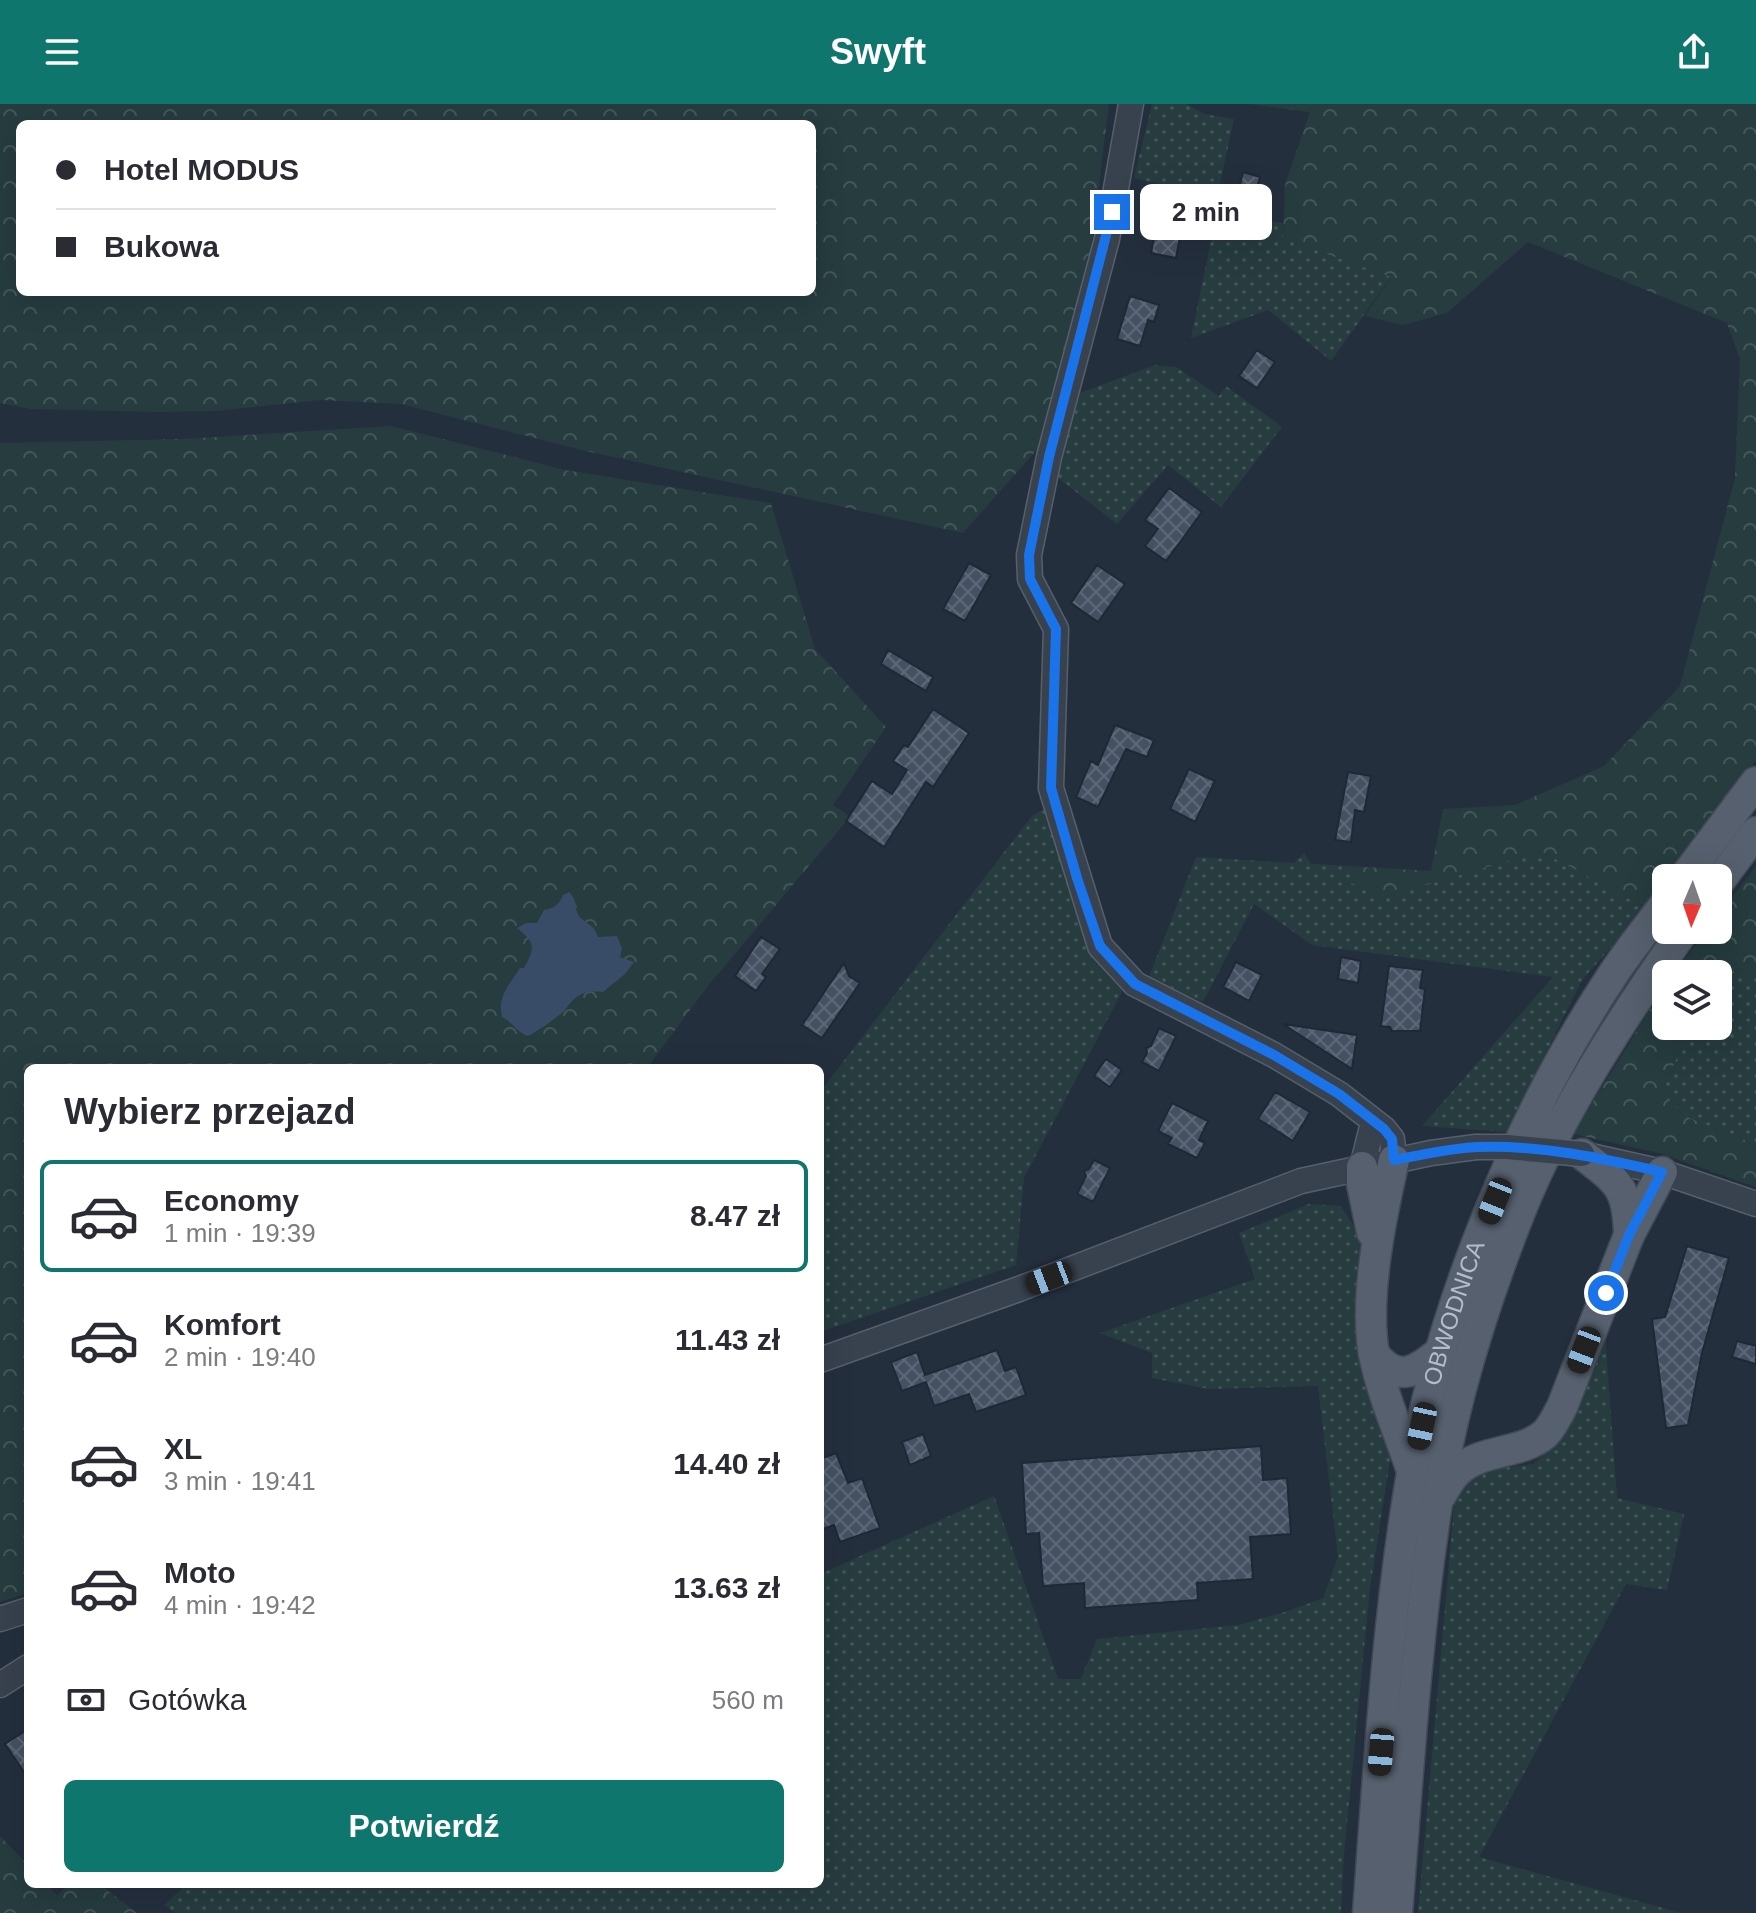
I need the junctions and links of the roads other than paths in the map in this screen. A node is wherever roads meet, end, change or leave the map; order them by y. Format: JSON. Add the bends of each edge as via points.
{"nodes":[{"id":1,"x":1131,"y":104,"type":"edge"},
{"id":2,"x":1756,"y":782,"type":"edge"},
{"id":3,"x":1756,"y":832,"type":"edge"},
{"id":4,"x":1694,"y":864,"type":"edge"},
{"id":5,"x":1732,"y":864,"type":"edge"},
{"id":6,"x":1652,"y":922,"type":"edge"},
{"id":7,"x":1674,"y":944,"type":"edge"},
{"id":8,"x":1373,"y":1123,"type":"junction"},
{"id":9,"x":1582,"y":1154,"type":"junction"},
{"id":10,"x":1394,"y":1160,"type":"junction"},
{"id":11,"x":1362,"y":1167,"type":"junction"},
{"id":12,"x":1662,"y":1172,"type":"junction"},
{"id":13,"x":1756,"y":1204,"type":"edge"},
{"id":14,"x":1629,"y":1235,"type":"junction"},
{"id":15,"x":1376,"y":1257,"type":"junction"},
{"id":16,"x":1441,"y":1351,"type":"junction"},
{"id":17,"x":1374,"y":1354,"type":"junction"},
{"id":18,"x":824,"y":1359,"type":"edge"},
{"id":19,"x":1459,"y":1395,"type":"junction"},
{"id":20,"x":1501,"y":1451,"type":"junction"},
{"id":21,"x":1412,"y":1473,"type":"junction"},
{"id":22,"x":1437,"y":1500,"type":"junction"},
{"id":23,"x":24,"y":1611,"type":"edge"},
{"id":24,"x":0,"y":1619,"type":"edge"},
{"id":25,"x":24,"y":1670,"type":"edge"},
{"id":26,"x":0,"y":1685,"type":"edge"},
{"id":27,"x":1368,"y":1913,"type":"edge"},
{"id":28,"x":1397,"y":1913,"type":"edge"}],
"edges":[{"from":1,"to":8,"type":"street","via":[[1107,239],[1049,457],[1029,555],[1030,579],[1056,629],[1051,788],[1100,946],[1135,984],[1274,1055],[1339,1094]]},
{"from":2,"to":4,"type":"main road"},
{"from":3,"to":5,"type":"main road"},
{"from":6,"to":16,"type":"main road","name":"OBWODNICA","via":[[1612,975],[1554,1072],[1504,1178]]},
{"from":7,"to":19,"type":"main road","name":"OBWODNICA","via":[[1631,1006],[1538,1169],[1490,1293]]},
{"from":8,"to":10,"type":"street","via":[[1392,1139]]},
{"from":8,"to":11,"type":"street"},
{"from":9,"to":10,"type":"street","bridge":true,"via":[[1476,1147]]},
{"from":9,"to":12,"type":"street"},
{"from":9,"to":14,"type":"main road","via":[[1622,1190]]},
{"from":10,"to":11,"type":"street"},
{"from":10,"to":15,"type":"main road"},
{"from":11,"to":15,"type":"main road"},
{"from":11,"to":18,"type":"street","via":[[1301,1181]]},
{"from":12,"to":13,"type":"street"},
{"from":12,"to":14,"type":"main road"},
{"from":14,"to":20,"type":"main road","via":[[1548,1432],[1532,1443]]},
{"from":15,"to":17,"type":"main road"},
{"from":16,"to":17,"type":"main road","via":[[1419,1369],[1404,1373],[1385,1367]]},
{"from":16,"to":21,"type":"main road","name":"OBWODNICA"},
{"from":17,"to":21,"type":"main road"},
{"from":19,"to":20,"type":"main road","via":[[1475,1433]]},
{"from":19,"to":22,"type":"main road","name":"OBWODNICA"},
{"from":20,"to":22,"type":"main road","via":[[1457,1471]]},
{"from":21,"to":27,"type":"main road","name":"OBWODNICA","via":[[1393,1605]]},
{"from":22,"to":28,"type":"main road","name":"OBWODNICA","via":[[1421,1617]]},
{"from":23,"to":24,"type":"street"},
{"from":25,"to":26,"type":"street"}]}
